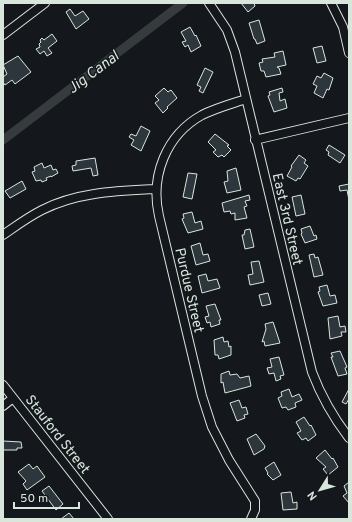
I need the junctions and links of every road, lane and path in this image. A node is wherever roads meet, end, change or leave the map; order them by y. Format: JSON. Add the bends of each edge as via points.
{"nodes":[{"id":1,"x":45,"y":3,"type":"edge"},
{"id":2,"x":209,"y":3,"type":"edge"},
{"id":3,"x":331,"y":3,"type":"edge"},
{"id":4,"x":3,"y":35,"type":"edge"},
{"id":5,"x":349,"y":53,"type":"edge"},
{"id":6,"x":246,"y":99,"type":"junction"},
{"id":7,"x":349,"y":118,"type":"edge"},
{"id":8,"x":256,"y":140,"type":"junction"},
{"id":9,"x":156,"y":189,"type":"junction"},
{"id":10,"x":3,"y":235,"type":"edge"},
{"id":11,"x":3,"y":384,"type":"edge"},
{"id":12,"x":14,"y":398,"type":"junction"},
{"id":13,"x":3,"y":406,"type":"edge"},
{"id":14,"x":349,"y":438,"type":"edge"},
{"id":15,"x":108,"y":519,"type":"edge"},
{"id":16,"x":251,"y":519,"type":"edge"}],
"edges":[{"from":1,"to":4,"type":"street"},
{"from":2,"to":6,"type":"street","name":"East 3rd Street","via":[[231,40]]},
{"from":3,"to":5,"type":"street","via":[[343,27]]},
{"from":6,"to":8,"type":"street","name":"East 3rd Street"},
{"from":6,"to":9,"type":"street","name":"Purdue Street","via":[[203,115],[185,128],[165,154]]},
{"from":7,"to":8,"type":"street"},
{"from":8,"to":14,"type":"street","name":"East 3rd Street","via":[[312,372],[323,399]]},
{"from":9,"to":10,"type":"street","via":[[101,192],[74,199],[42,210]]},
{"from":9,"to":16,"type":"street","name":"Purdue Street","via":[[158,216],[202,396],[212,427],[255,501],[256,510]]},
{"from":11,"to":12,"type":"street","name":"Stauford Street"},
{"from":12,"to":13,"type":"street"},
{"from":12,"to":15,"type":"street","name":"Stauford Street"}]}
